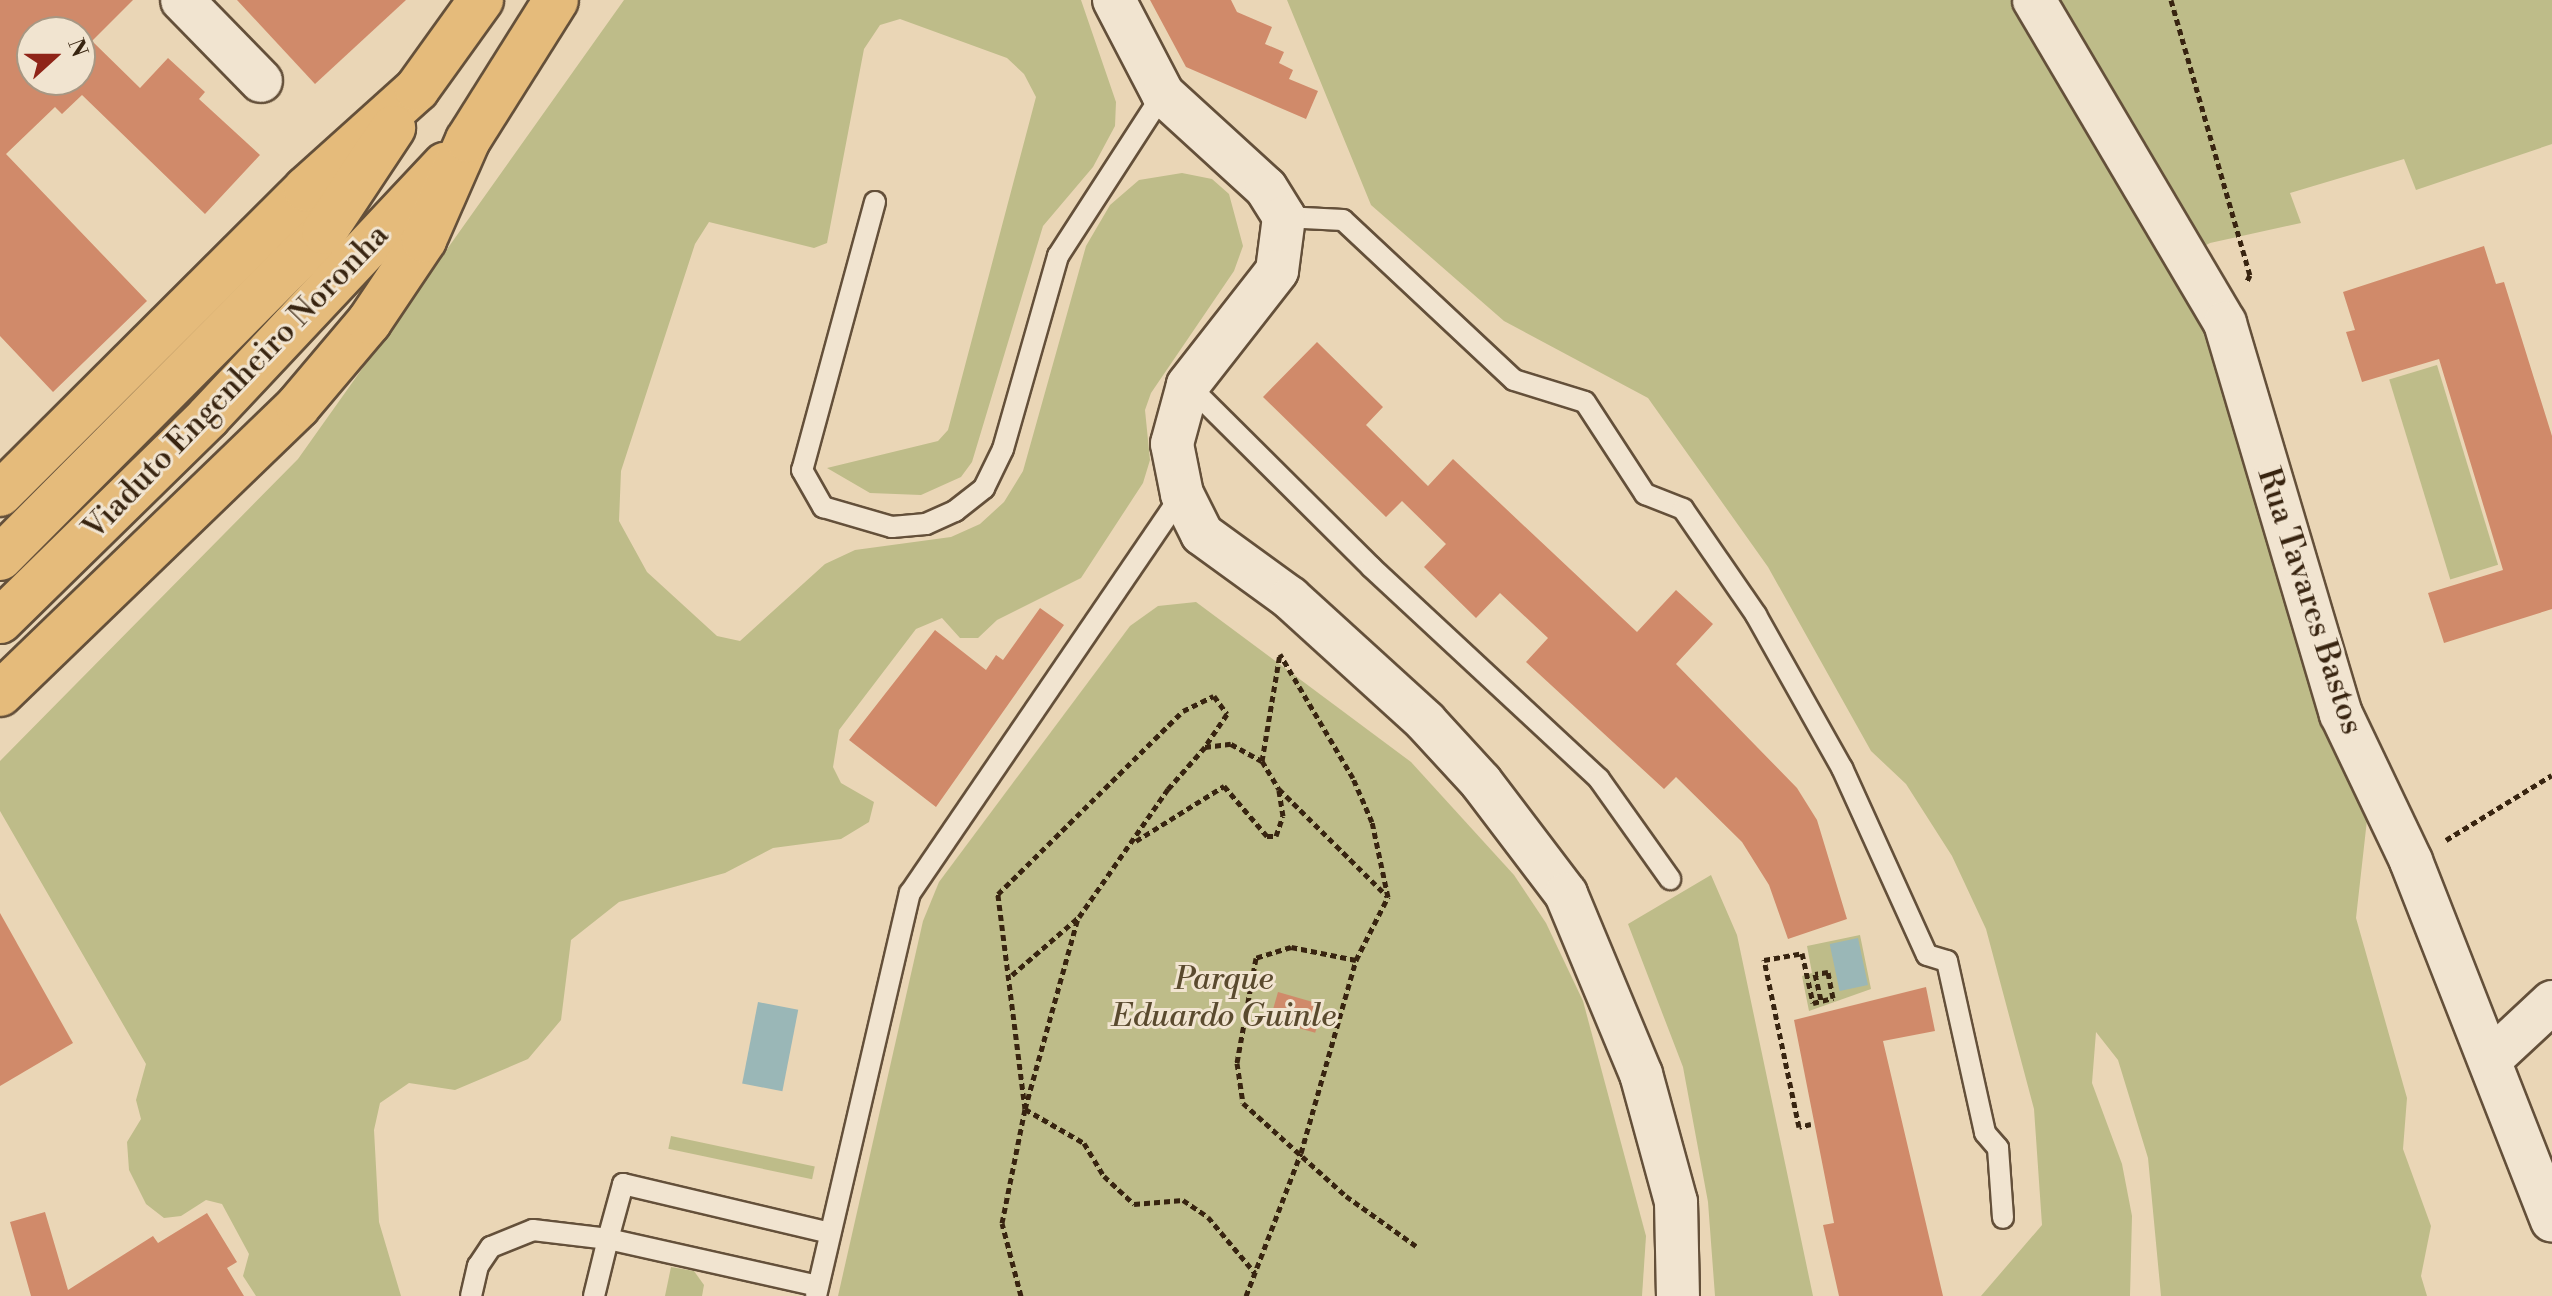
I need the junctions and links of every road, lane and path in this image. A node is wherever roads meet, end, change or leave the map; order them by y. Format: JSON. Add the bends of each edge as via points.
{"nodes":[{"id":1,"x":182,"y":0,"type":"edge"},
{"id":2,"x":481,"y":0,"type":"edge"},
{"id":3,"x":556,"y":0,"type":"edge"},
{"id":4,"x":1114,"y":0,"type":"edge"},
{"id":5,"x":2034,"y":0,"type":"edge"},
{"id":6,"x":2171,"y":0,"type":"edge"},
{"id":7,"x":261,"y":81,"type":"dead end"},
{"id":8,"x":417,"y":89,"type":"junction"},
{"id":9,"x":1163,"y":94,"type":"junction"},
{"id":10,"x":468,"y":140,"type":"junction"},
{"id":11,"x":875,"y":202,"type":"dead end"},
{"id":12,"x":1284,"y":217,"type":"junction"},
{"id":13,"x":2225,"y":323,"type":"junction"},
{"id":14,"x":1188,"y":385,"type":"junction"},
{"id":15,"x":0,"y":494,"type":"edge"},
{"id":16,"x":1182,"y":494,"type":"junction"},
{"id":17,"x":0,"y":558,"type":"edge"},
{"id":18,"x":1290,"y":598,"type":"junction"},
{"id":19,"x":0,"y":621,"type":"edge"},
{"id":20,"x":1280,"y":654,"type":"junction"},
{"id":21,"x":0,"y":694,"type":"edge"},
{"id":22,"x":1205,"y":747,"type":"junction"},
{"id":23,"x":1262,"y":761,"type":"junction"},
{"id":24,"x":2552,"y":775,"type":"edge"},
{"id":25,"x":1279,"y":789,"type":"junction"},
{"id":26,"x":1132,"y":844,"type":"junction"},
{"id":27,"x":2411,"y":861,"type":"junction"},
{"id":28,"x":1670,"y":879,"type":"dead end"},
{"id":29,"x":1388,"y":897,"type":"junction"},
{"id":30,"x":1079,"y":917,"type":"junction"},
{"id":31,"x":1356,"y":960,"type":"junction"},
{"id":32,"x":1012,"y":975,"type":"junction"},
{"id":33,"x":1821,"y":1001,"type":"junction"},
{"id":34,"x":2552,"y":1002,"type":"edge"},
{"id":35,"x":2492,"y":1058,"type":"junction"},
{"id":36,"x":1025,"y":1109,"type":"junction"},
{"id":37,"x":1811,"y":1124,"type":"dead end"},
{"id":38,"x":1301,"y":1153,"type":"junction"},
{"id":39,"x":2003,"y":1218,"type":"dead end"},
{"id":40,"x":2552,"y":1220,"type":"edge"},
{"id":41,"x":830,"y":1233,"type":"junction"},
{"id":42,"x":608,"y":1239,"type":"junction"},
{"id":43,"x":1416,"y":1246,"type":"dead end"},
{"id":44,"x":1255,"y":1273,"type":"junction"},
{"id":45,"x":817,"y":1291,"type":"edge"},
{"id":46,"x":471,"y":1296,"type":"edge"},
{"id":47,"x":594,"y":1296,"type":"edge"},
{"id":48,"x":1021,"y":1296,"type":"edge"},
{"id":49,"x":1246,"y":1296,"type":"edge"},
{"id":50,"x":1678,"y":1296,"type":"edge"}],
"edges":[{"from":1,"to":7,"type":"street"},
{"from":2,"to":8,"type":"main road"},
{"from":3,"to":10,"type":"main road"},
{"from":4,"to":9,"type":"street"},
{"from":5,"to":13,"type":"street","name":"Rua Tavares Bastos"},
{"from":6,"to":13,"type":"path","via":[[2250,275]]},
{"from":8,"to":15,"type":"main road","via":[[306,189]]},
{"from":8,"to":17,"type":"main road","name":"Viaduto Engenheiro Noronha","via":[[324,232]]},
{"from":9,"to":11,"type":"lane","via":[[1058,256],[1003,449],[984,488],[926,524],[892,527],[823,507],[802,470]]},
{"from":9,"to":12,"type":"street","via":[[1266,188]]},
{"from":10,"to":19,"type":"main road","name":"Viaduto Engenheiro Noronha","via":[[208,417]]},
{"from":10,"to":21,"type":"main road","via":[[424,240],[359,334],[298,406]]},
{"from":12,"to":14,"type":"street","via":[[1277,271]]},
{"from":12,"to":39,"type":"lane","via":[[1343,220],[1514,380],[1585,402],[1645,494],[1683,509],[1756,615],[1842,768],[1927,955],[1947,961],[1985,1133],[1998,1148]]},
{"from":13,"to":27,"type":"street","name":"Rua Tavares Bastos","via":[[2341,714]]},
{"from":14,"to":16,"type":"street","via":[[1172,444]]},
{"from":14,"to":28,"type":"lane","via":[[1371,567],[1599,779]]},
{"from":16,"to":18,"type":"street","via":[[1202,534]]},
{"from":16,"to":41,"type":"lane","via":[[910,893]]},
{"from":18,"to":20,"type":"path"},
{"from":18,"to":50,"type":"street","via":[[1425,721],[1481,782],[1566,894],[1645,1088],[1676,1202]]},
{"from":20,"to":23,"type":"path"},
{"from":20,"to":29,"type":"path","via":[[1353,778],[1376,836]]},
{"from":22,"to":23,"type":"path","via":[[1231,744]]},
{"from":22,"to":26,"type":"path"},
{"from":22,"to":32,"type":"path","via":[[1227,714],[1214,696],[1183,711],[998,894]]},
{"from":23,"to":25,"type":"path"},
{"from":24,"to":27,"type":"path"},
{"from":25,"to":26,"type":"path","via":[[1283,816],[1276,836],[1267,836],[1224,786]]},
{"from":25,"to":29,"type":"path"},
{"from":26,"to":30,"type":"path"},
{"from":27,"to":35,"type":"street","name":"Rua Tavares Bastos"},
{"from":29,"to":31,"type":"path"},
{"from":30,"to":32,"type":"path"},
{"from":30,"to":36,"type":"path"},
{"from":31,"to":38,"type":"path"},
{"from":31,"to":38,"type":"path","via":[[1291,947],[1269,950],[1256,958],[1249,976],[1237,1063],[1243,1103]]},
{"from":32,"to":36,"type":"path"},
{"from":33,"to":33,"type":"path","via":[[1833,998],[1828,972],[1815,974]]},
{"from":33,"to":37,"type":"path","via":[[1813,1003],[1802,953],[1764,960],[1799,1127]]},
{"from":34,"to":35,"type":"street"},
{"from":35,"to":40,"type":"street","name":"Rua Tavares Bastos"},
{"from":36,"to":44,"type":"path","via":[[1084,1143],[1104,1176],[1134,1204],[1183,1200],[1208,1217]]},
{"from":36,"to":48,"type":"path","via":[[1002,1223]]},
{"from":38,"to":43,"type":"path"},
{"from":38,"to":44,"type":"path"},
{"from":41,"to":42,"type":"lane","via":[[623,1184]]},
{"from":41,"to":45,"type":"lane"},
{"from":42,"to":45,"type":"lane"},
{"from":42,"to":46,"type":"lane","via":[[533,1230],[507,1236],[478,1266]]},
{"from":42,"to":47,"type":"lane"},
{"from":44,"to":49,"type":"path"}]}
